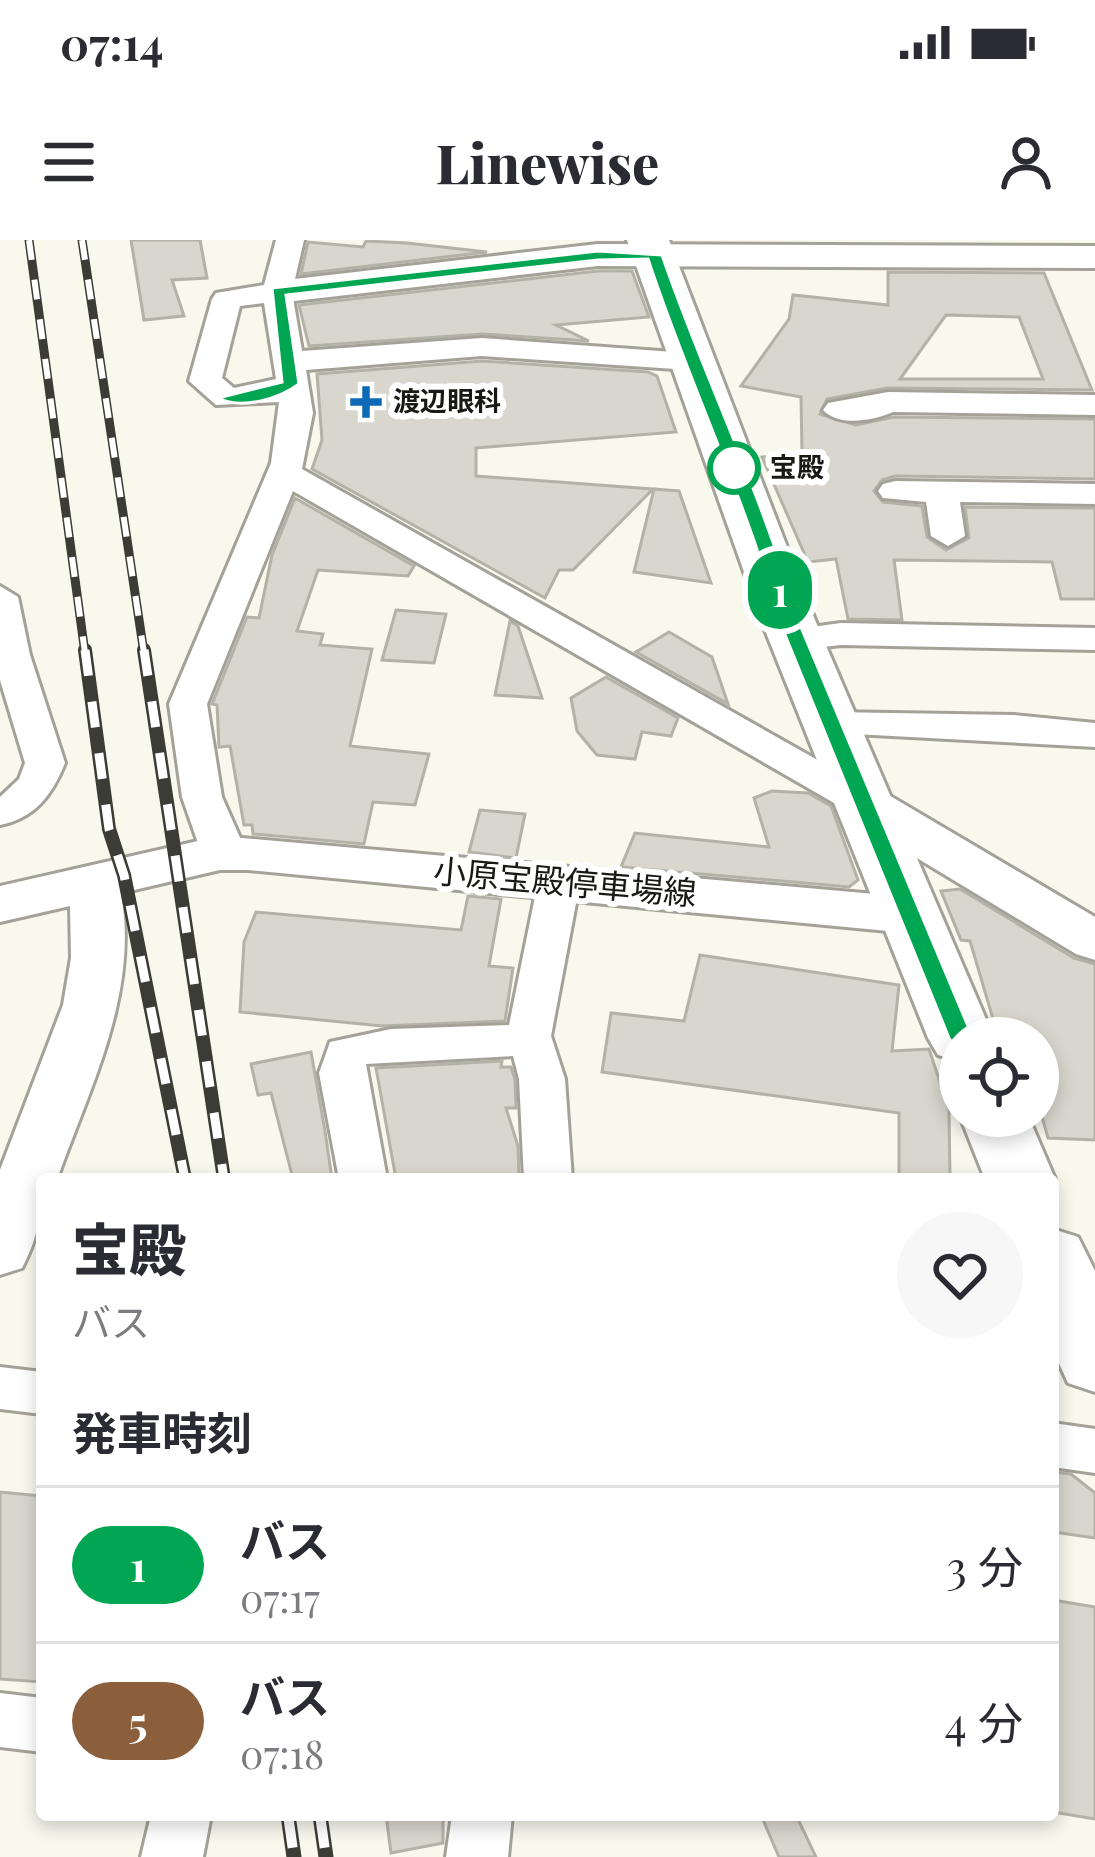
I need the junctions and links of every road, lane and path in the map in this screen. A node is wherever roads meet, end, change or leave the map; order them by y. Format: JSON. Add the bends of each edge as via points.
{"nodes":[{"id":1,"x":290,"y":240,"type":"edge"},
{"id":2,"x":651,"y":247,"type":"edge"},
{"id":3,"x":1095,"y":257,"type":"edge"},
{"id":4,"x":278,"y":292,"type":"junction"},
{"id":5,"x":690,"y":361,"type":"junction"},
{"id":6,"x":290,"y":373,"type":"junction"},
{"id":7,"x":1095,"y":375,"type":"edge"},
{"id":8,"x":952,"y":402,"type":"junction"},
{"id":9,"x":1095,"y":405,"type":"edge"},
{"id":10,"x":839,"y":410,"type":"dead end"},
{"id":11,"x":285,"y":474,"type":"junction"},
{"id":12,"x":895,"y":491,"type":"dead end"},
{"id":13,"x":942,"y":492,"type":"junction"},
{"id":14,"x":1035,"y":493,"type":"junction"},
{"id":15,"x":1095,"y":494,"type":"edge"},
{"id":16,"x":1043,"y":535,"type":"dead end"},
{"id":17,"x":948,"y":536,"type":"dead end"},
{"id":18,"x":0,"y":597,"type":"edge"},
{"id":19,"x":796,"y":639,"type":"junction"},
{"id":20,"x":1095,"y":639,"type":"edge"},
{"id":21,"x":835,"y":734,"type":"junction"},
{"id":22,"x":1095,"y":735,"type":"edge"},
{"id":23,"x":862,"y":802,"type":"junction"},
{"id":24,"x":0,"y":812,"type":"edge"},
{"id":25,"x":220,"y":854,"type":"junction"},
{"id":26,"x":92,"y":881,"type":"junction"},
{"id":27,"x":560,"y":882,"type":"junction"},
{"id":28,"x":0,"y":904,"type":"edge"},
{"id":29,"x":909,"y":915,"type":"junction"},
{"id":30,"x":1095,"y":941,"type":"edge"},
{"id":31,"x":952,"y":1017,"type":"edge"},
{"id":32,"x":530,"y":1036,"type":"junction"},
{"id":33,"x":1003,"y":1137,"type":"edge"},
{"id":34,"x":362,"y":1173,"type":"edge"},
{"id":35,"x":548,"y":1173,"type":"edge"},
{"id":36,"x":1018,"y":1173,"type":"edge"},
{"id":37,"x":0,"y":1251,"type":"edge"},
{"id":38,"x":1059,"y":1272,"type":"edge"},
{"id":39,"x":1095,"y":1360,"type":"edge"},
{"id":40,"x":0,"y":1388,"type":"edge"},
{"id":41,"x":36,"y":1392,"type":"edge"},
{"id":42,"x":1059,"y":1446,"type":"edge"},
{"id":43,"x":1095,"y":1451,"type":"edge"},
{"id":44,"x":0,"y":1720,"type":"edge"},
{"id":45,"x":36,"y":1724,"type":"edge"},
{"id":46,"x":180,"y":1821,"type":"edge"},
{"id":47,"x":481,"y":1821,"type":"edge"},
{"id":48,"x":172,"y":1857,"type":"edge"},
{"id":49,"x":477,"y":1857,"type":"edge"}],
"edges":[{"from":1,"to":4,"type":"street"},
{"from":2,"to":3,"type":"main road"},
{"from":2,"to":4,"type":"main road"},
{"from":2,"to":5,"type":"highway"},
{"from":4,"to":6,"type":"street"},
{"from":4,"to":6,"type":"street","via":[[227,299],[205,381],[227,398],[265,396]]},
{"from":5,"to":6,"type":"street","via":[[482,347]]},
{"from":5,"to":19,"type":"highway"},
{"from":6,"to":11,"type":"street","via":[[296,413]]},
{"from":7,"to":8,"type":"street","via":[[952,373]]},
{"from":8,"to":9,"type":"street"},
{"from":8,"to":10,"type":"street"},
{"from":11,"to":23,"type":"street"},
{"from":11,"to":25,"type":"street","via":[[188,704]]},
{"from":12,"to":13,"type":"street"},
{"from":13,"to":14,"type":"street"},
{"from":13,"to":17,"type":"street"},
{"from":14,"to":15,"type":"street"},
{"from":14,"to":16,"type":"street"},
{"from":18,"to":24,"type":"street","via":[[45,763],[36,785]]},
{"from":19,"to":20,"type":"street"},
{"from":19,"to":21,"type":"highway"},
{"from":21,"to":22,"type":"street","via":[[1020,741]]},
{"from":21,"to":23,"type":"highway"},
{"from":23,"to":29,"type":"highway"},
{"from":23,"to":30,"type":"main road"},
{"from":25,"to":26,"type":"main road","name":"小原宝殿停車場線"},
{"from":25,"to":27,"type":"main road","name":"小原宝殿停車場線"},
{"from":26,"to":28,"type":"main road"},
{"from":26,"to":37,"type":"main road","via":[[101,920],[91,1005]]},
{"from":27,"to":29,"type":"main road","name":"小原宝殿停車場線"},
{"from":27,"to":32,"type":"street"},
{"from":29,"to":31,"type":"highway"},
{"from":32,"to":34,"type":"street","via":[[495,1049],[371,1045],[346,1054],[342,1073]]},
{"from":32,"to":35,"type":"street","via":[[542,1079]]},
{"from":33,"to":36,"type":"highway"},
{"from":38,"to":39,"type":"highway"},
{"from":40,"to":41,"type":"street"},
{"from":42,"to":43,"type":"street"},
{"from":44,"to":45,"type":"street"},
{"from":46,"to":48,"type":"street"},
{"from":47,"to":49,"type":"street"}]}
